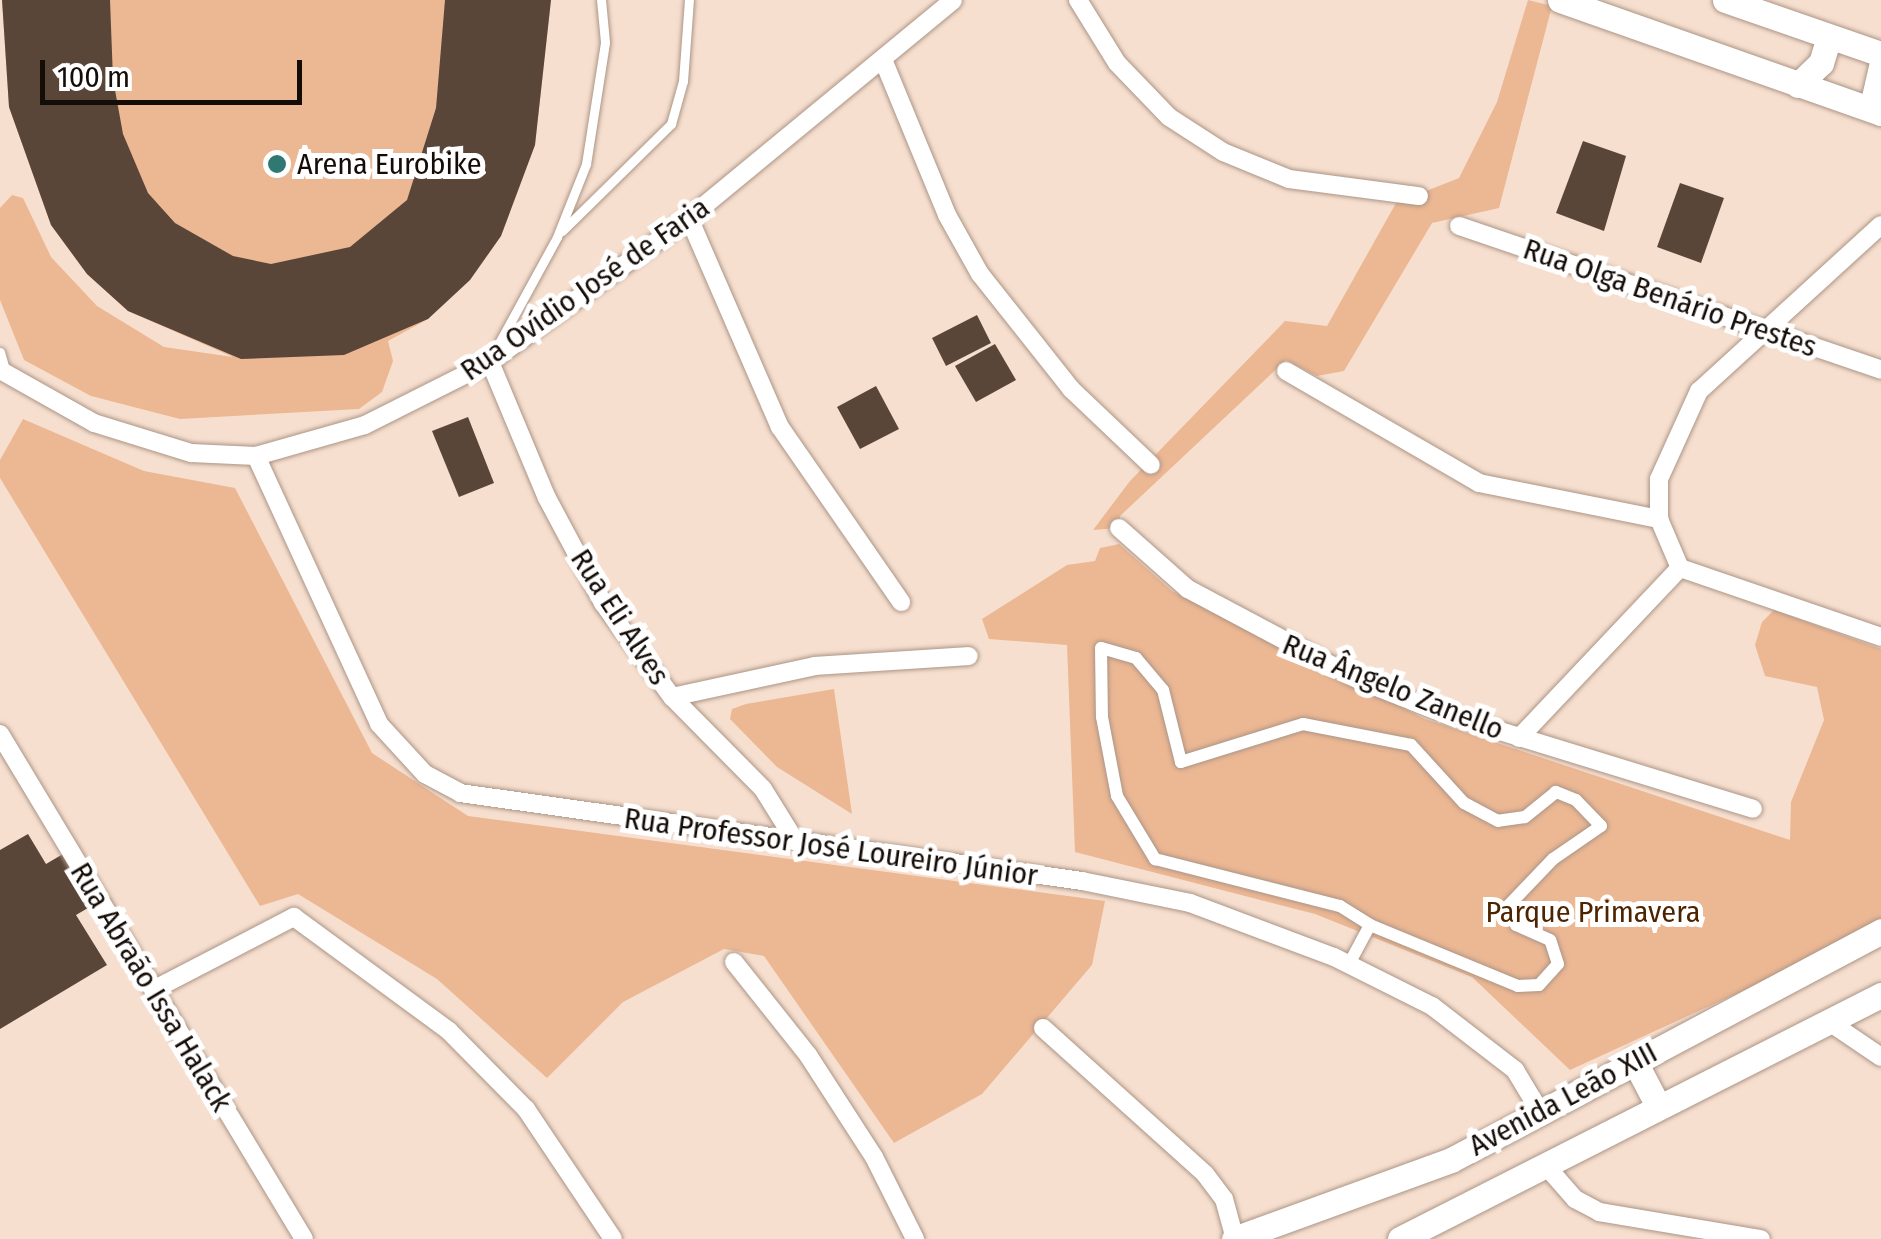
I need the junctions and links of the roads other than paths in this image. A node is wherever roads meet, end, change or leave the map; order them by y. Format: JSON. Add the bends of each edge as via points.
{"nodes":[{"id":1,"x":601,"y":0,"type":"edge"},
{"id":2,"x":689,"y":0,"type":"edge"},
{"id":3,"x":953,"y":0,"type":"edge"},
{"id":4,"x":1078,"y":0,"type":"edge"},
{"id":5,"x":1560,"y":0,"type":"edge"},
{"id":6,"x":1725,"y":0,"type":"edge"},
{"id":7,"x":1828,"y":36,"type":"junction"},
{"id":8,"x":1881,"y":54,"type":"edge"},
{"id":9,"x":884,"y":62,"type":"junction"},
{"id":10,"x":1881,"y":67,"type":"edge"},
{"id":11,"x":1798,"y":85,"type":"junction"},
{"id":12,"x":1881,"y":113,"type":"edge"},
{"id":13,"x":1420,"y":196,"type":"dead end"},
{"id":14,"x":689,"y":218,"type":"junction"},
{"id":15,"x":1881,"y":225,"type":"edge"},
{"id":16,"x":1459,"y":226,"type":"dead end"},
{"id":17,"x":557,"y":237,"type":"junction"},
{"id":18,"x":1764,"y":330,"type":"junction"},
{"id":19,"x":0,"y":352,"type":"edge"},
{"id":20,"x":490,"y":362,"type":"junction"},
{"id":21,"x":1881,"y":370,"type":"edge"},
{"id":22,"x":3,"y":371,"type":"edge"},
{"id":23,"x":1286,"y":371,"type":"dead end"},
{"id":24,"x":256,"y":456,"type":"junction"},
{"id":25,"x":1151,"y":465,"type":"dead end"},
{"id":26,"x":1659,"y":520,"type":"junction"},
{"id":27,"x":1118,"y":528,"type":"dead end"},
{"id":28,"x":1680,"y":568,"type":"junction"},
{"id":29,"x":901,"y":602,"type":"dead end"},
{"id":30,"x":1881,"y":637,"type":"edge"},
{"id":31,"x":969,"y":656,"type":"dead end"},
{"id":32,"x":672,"y":697,"type":"junction"},
{"id":33,"x":0,"y":734,"type":"edge"},
{"id":34,"x":1519,"y":738,"type":"junction"},
{"id":35,"x":1753,"y":809,"type":"dead end"},
{"id":36,"x":796,"y":842,"type":"junction"},
{"id":37,"x":1370,"y":925,"type":"junction"},
{"id":38,"x":1881,"y":932,"type":"edge"},
{"id":39,"x":734,"y":962,"type":"dead end"},
{"id":40,"x":1349,"y":964,"type":"junction"},
{"id":41,"x":153,"y":990,"type":"junction"},
{"id":42,"x":1881,"y":995,"type":"edge"},
{"id":43,"x":1828,"y":1022,"type":"junction"},
{"id":44,"x":1043,"y":1028,"type":"dead end"},
{"id":45,"x":1881,"y":1057,"type":"edge"},
{"id":46,"x":1634,"y":1060,"type":"junction"},
{"id":47,"x":1658,"y":1106,"type":"junction"},
{"id":48,"x":1539,"y":1110,"type":"junction"},
{"id":49,"x":1547,"y":1166,"type":"junction"},
{"id":50,"x":304,"y":1239,"type":"edge"},
{"id":51,"x":613,"y":1239,"type":"edge"},
{"id":52,"x":915,"y":1239,"type":"edge"},
{"id":53,"x":1234,"y":1239,"type":"edge"},
{"id":54,"x":1400,"y":1239,"type":"edge"},
{"id":55,"x":1761,"y":1239,"type":"edge"}],
"edges":[{"from":1,"to":17,"type":"lane","via":[[605,42],[586,164]]},
{"from":2,"to":17,"type":"lane","via":[[683,80],[671,124]]},
{"from":3,"to":9,"type":"street","name":"Rua Ovídio José de Faria"},
{"from":4,"to":13,"type":"street","via":[[1117,63],[1169,117],[1223,152],[1289,178]]},
{"from":5,"to":11,"type":"main road"},
{"from":6,"to":7,"type":"main road"},
{"from":7,"to":8,"type":"main road"},
{"from":7,"to":11,"type":"main road","via":[[1821,62]]},
{"from":9,"to":14,"type":"street","name":"Rua Ovídio José de Faria"},
{"from":9,"to":25,"type":"street","via":[[947,216],[980,274],[1071,389]]},
{"from":10,"to":12,"type":"main road","via":[[1874,97]]},
{"from":11,"to":12,"type":"main road"},
{"from":14,"to":20,"type":"street","name":"Rua Ovídio José de Faria"},
{"from":14,"to":29,"type":"street","via":[[780,427]]},
{"from":15,"to":18,"type":"street"},
{"from":16,"to":18,"type":"street","name":"Rua Olga Benário Prestes"},
{"from":17,"to":20,"type":"lane"},
{"from":18,"to":21,"type":"street","name":"Rua Olga Benário Prestes"},
{"from":18,"to":26,"type":"street","via":[[1699,391],[1674,435],[1659,479]]},
{"from":19,"to":22,"type":"lane"},
{"from":20,"to":24,"type":"street","name":"Rua Ovídio José de Faria","via":[[365,425]]},
{"from":20,"to":32,"type":"street","name":"Rua Eli Alves","via":[[603,604]]},
{"from":22,"to":24,"type":"street","name":"Rua Ovídio José de Faria","via":[[144,443]]},
{"from":23,"to":26,"type":"street","via":[[1479,483]]},
{"from":24,"to":36,"type":"street","name":"Rua Professor José Loureiro Júnior","via":[[379,724],[424,774],[460,793]]},
{"from":26,"to":28,"type":"street"},
{"from":27,"to":34,"type":"street","name":"Rua Ângelo Zanello","via":[[1188,589],[1276,640],[1430,708]]},
{"from":28,"to":30,"type":"street"},
{"from":28,"to":34,"type":"street"},
{"from":31,"to":32,"type":"street","via":[[815,666]]},
{"from":32,"to":36,"type":"street","name":"Rua Eli Alves","via":[[742,765]]},
{"from":33,"to":41,"type":"street","name":"Rua Abraão Issa Halack"},
{"from":34,"to":35,"type":"street","name":"Rua Ângelo Zanello"},
{"from":36,"to":40,"type":"street","name":"Rua Professor José Loureiro Júnior","via":[[1082,881],[1190,904]]},
{"from":37,"to":37,"type":"street","via":[[1340,906],[1156,860],[1116,796],[1102,717],[1100,648],[1136,658],[1163,690],[1182,762],[1302,724],[1411,745],[1464,803],[1498,821],[1525,817],[1556,792],[1576,800],[1601,826],[1552,858],[1509,905],[1516,925],[1550,940],[1558,964],[1540,985],[1518,986]]},
{"from":37,"to":40,"type":"street"},
{"from":38,"to":46,"type":"main road","name":"Avenida Leão XIII"},
{"from":39,"to":52,"type":"street","via":[[817,1070]]},
{"from":40,"to":48,"type":"street","name":"Rua Professor José Loureiro Júnior","via":[[1460,1028],[1515,1070]]},
{"from":41,"to":50,"type":"street","name":"Rua Abraão Issa Halack"},
{"from":41,"to":51,"type":"street","via":[[294,917],[382,978],[488,1070],[576,1174]]},
{"from":42,"to":43,"type":"main road","name":"Avenida Leão XIII"},
{"from":43,"to":45,"type":"street"},
{"from":43,"to":47,"type":"main road","name":"Avenida Leão XIII"},
{"from":44,"to":53,"type":"street","via":[[1205,1174],[1224,1200]]},
{"from":46,"to":47,"type":"main road"},
{"from":46,"to":48,"type":"main road","name":"Avenida Leão XIII"},
{"from":47,"to":49,"type":"main road","name":"Avenida Leão XIII"},
{"from":48,"to":53,"type":"main road","name":"Avenida Leão XIII","via":[[1451,1160]]},
{"from":49,"to":54,"type":"main road","name":"Avenida Leão XIII"},
{"from":49,"to":55,"type":"street","via":[[1575,1199],[1599,1212]]}]}
